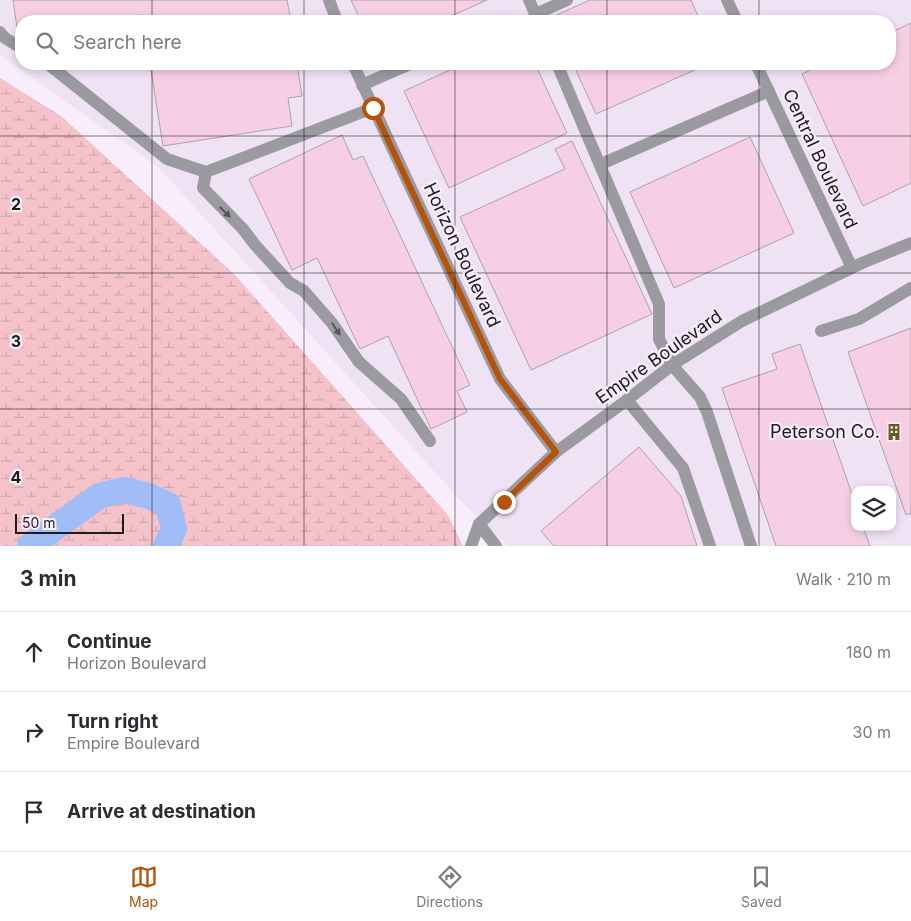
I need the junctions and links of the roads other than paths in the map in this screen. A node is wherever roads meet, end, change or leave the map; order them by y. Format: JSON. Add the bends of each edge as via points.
{"nodes":[{"id":1,"x":329,"y":0,"type":"edge"},
{"id":2,"x":529,"y":0,"type":"edge"},
{"id":3,"x":567,"y":0,"type":"edge"},
{"id":4,"x":727,"y":0,"type":"edge"},
{"id":5,"x":335,"y":15,"type":"edge"},
{"id":6,"x":536,"y":15,"type":"edge"},
{"id":7,"x":542,"y":15,"type":"edge"},
{"id":8,"x":733,"y":15,"type":"edge"},
{"id":9,"x":0,"y":32,"type":"edge"},
{"id":10,"x":15,"y":44,"type":"edge"},
{"id":11,"x":56,"y":70,"type":"edge"},
{"id":12,"x":356,"y":70,"type":"edge"},
{"id":13,"x":396,"y":70,"type":"edge"},
{"id":14,"x":560,"y":70,"type":"edge"},
{"id":15,"x":759,"y":70,"type":"edge"},
{"id":16,"x":362,"y":85,"type":"junction"},
{"id":17,"x":769,"y":91,"type":"junction"},
{"id":18,"x":373,"y":108,"type":"junction"},
{"id":19,"x":601,"y":164,"type":"junction"},
{"id":20,"x":206,"y":172,"type":"junction"},
{"id":21,"x":911,"y":243,"type":"edge"},
{"id":22,"x":852,"y":268,"type":"junction"},
{"id":23,"x":911,"y":288,"type":"edge"},
{"id":24,"x":822,"y":331,"type":"dead end"},
{"id":25,"x":672,"y":365,"type":"junction"},
{"id":26,"x":627,"y":400,"type":"junction"},
{"id":27,"x":430,"y":441,"type":"dead end"},
{"id":28,"x":556,"y":452,"type":"junction"},
{"id":29,"x":479,"y":524,"type":"junction"},
{"id":30,"x":471,"y":546,"type":"edge"},
{"id":31,"x":496,"y":546,"type":"edge"},
{"id":32,"x":710,"y":546,"type":"edge"},
{"id":33,"x":751,"y":546,"type":"edge"}],
"edges":[{"from":1,"to":5,"type":"street"},
{"from":2,"to":6,"type":"street"},
{"from":3,"to":7,"type":"street"},
{"from":4,"to":8,"type":"street"},
{"from":9,"to":10,"type":"street"},
{"from":11,"to":20,"type":"street","via":[[167,159]]},
{"from":12,"to":16,"type":"street","name":"Horizon Boulevard"},
{"from":13,"to":16,"type":"street"},
{"from":14,"to":19,"type":"street"},
{"from":15,"to":17,"type":"street","name":"Central Boulevard"},
{"from":16,"to":18,"type":"street","name":"Horizon Boulevard"},
{"from":17,"to":19,"type":"street"},
{"from":17,"to":22,"type":"street","name":"Central Boulevard"},
{"from":18,"to":20,"type":"street"},
{"from":18,"to":28,"type":"street","name":"Horizon Boulevard","via":[[500,379]]},
{"from":19,"to":25,"type":"street","via":[[659,304],[659,339]]},
{"from":20,"to":27,"type":"street","one_way":true,"via":[[203,188],[290,283],[304,291],[332,323],[359,362],[401,399]]},
{"from":21,"to":22,"type":"street","name":"Empire Boulevard"},
{"from":22,"to":25,"type":"street","name":"Empire Boulevard","via":[[742,321]]},
{"from":23,"to":24,"type":"street","via":[[859,318]]},
{"from":25,"to":26,"type":"street","name":"Empire Boulevard"},
{"from":25,"to":33,"type":"street","via":[[700,397]]},
{"from":26,"to":28,"type":"street","name":"Empire Boulevard"},
{"from":26,"to":32,"type":"street","via":[[683,468]]},
{"from":28,"to":29,"type":"street","name":"Empire Boulevard"},
{"from":29,"to":30,"type":"street"},
{"from":29,"to":31,"type":"street"}]}
